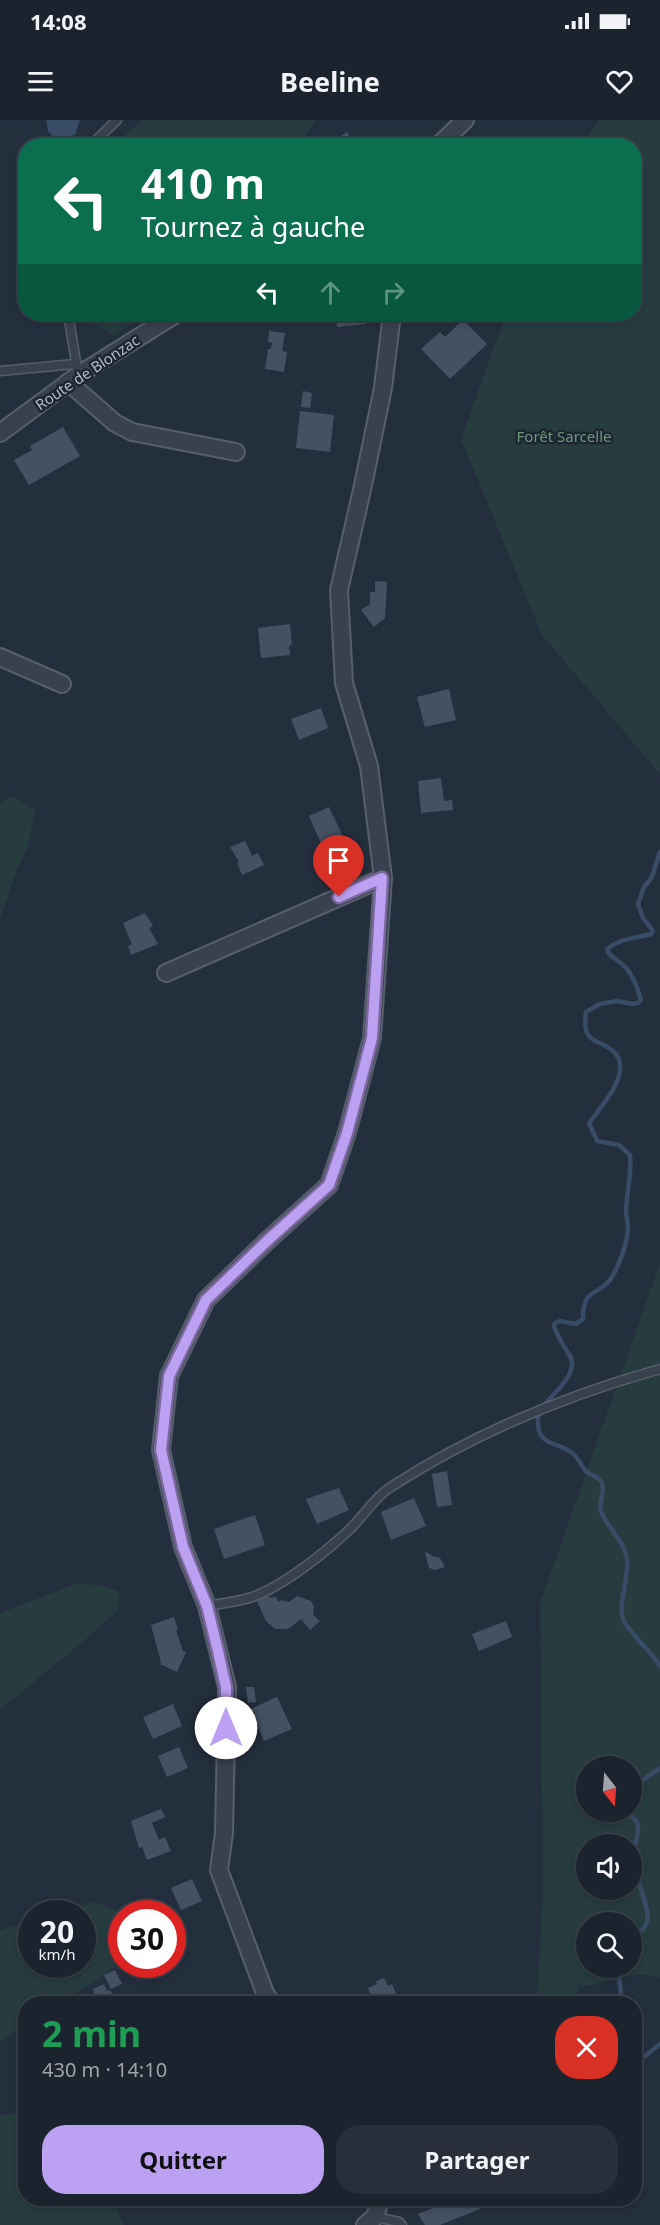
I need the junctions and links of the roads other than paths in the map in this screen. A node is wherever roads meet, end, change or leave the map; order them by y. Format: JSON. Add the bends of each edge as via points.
{"nodes":[{"id":1,"x":117,"y":120,"type":"edge"},
{"id":2,"x":465,"y":120,"type":"edge"},
{"id":3,"x":98,"y":138,"type":"edge"},
{"id":4,"x":446,"y":138,"type":"edge"},
{"id":5,"x":69,"y":321,"type":"edge"},
{"id":6,"x":164,"y":321,"type":"edge"},
{"id":7,"x":391,"y":321,"type":"edge"},
{"id":8,"x":0,"y":371,"type":"edge"},
{"id":9,"x":74,"y":373,"type":"junction"},
{"id":10,"x":0,"y":433,"type":"edge"},
{"id":11,"x":236,"y":452,"type":"dead end"},
{"id":12,"x":0,"y":657,"type":"edge"},
{"id":13,"x":62,"y":684,"type":"dead end"},
{"id":14,"x":382,"y":878,"type":"junction"},
{"id":15,"x":166,"y":973,"type":"dead end"},
{"id":16,"x":660,"y":1369,"type":"edge"},
{"id":17,"x":207,"y":1606,"type":"junction"},
{"id":18,"x":267,"y":1996,"type":"edge"},
{"id":19,"x":377,"y":2206,"type":"edge"},
{"id":20,"x":370,"y":2221,"type":"edge"},
{"id":21,"x":402,"y":2225,"type":"edge"}],
"edges":[{"from":1,"to":3,"type":"lane"},
{"from":2,"to":4,"type":"street"},
{"from":5,"to":9,"type":"lane"},
{"from":6,"to":9,"type":"street","name":"Route de Blonzac"},
{"from":7,"to":14,"type":"street","via":[[383,388],[339,590],[344,683],[369,766]]},
{"from":8,"to":9,"type":"lane"},
{"from":9,"to":10,"type":"street","name":"Route de Blonzac"},
{"from":9,"to":11,"type":"street","via":[[115,423],[132,432]]},
{"from":12,"to":13,"type":"street"},
{"from":14,"to":15,"type":"street"},
{"from":14,"to":17,"type":"street","via":[[372,1038],[329,1185],[206,1300],[169,1376],[161,1450],[183,1547]]},
{"from":16,"to":17,"type":"lane","via":[[524,1417],[456,1449],[391,1486],[335,1542],[284,1581],[253,1597]]},
{"from":17,"to":18,"type":"street","via":[[226,1687],[219,1870]]},
{"from":19,"to":20,"type":"street"},
{"from":20,"to":21,"type":"lane"}]}
